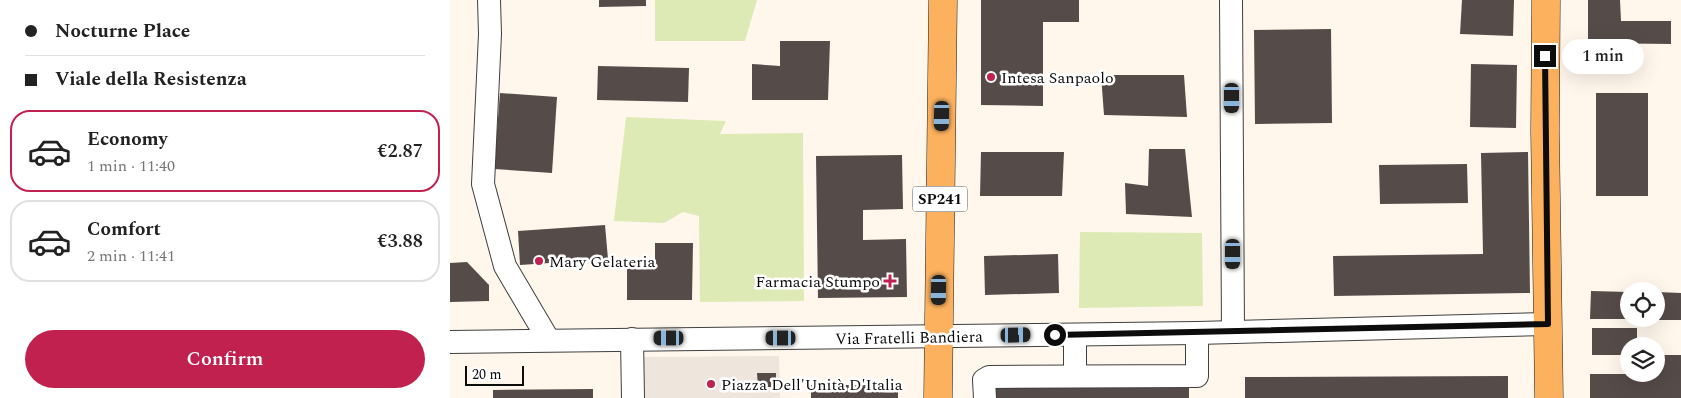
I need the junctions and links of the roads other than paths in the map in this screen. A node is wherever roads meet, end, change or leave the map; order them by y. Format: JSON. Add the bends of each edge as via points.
{"nodes":[{"id":1,"x":489,"y":0,"type":"edge"},
{"id":2,"x":944,"y":0,"type":"edge"},
{"id":3,"x":1231,"y":0,"type":"edge"},
{"id":4,"x":1546,"y":0,"type":"edge"},
{"id":5,"x":1548,"y":324,"type":"junction"},
{"id":6,"x":1197,"y":332,"type":"junction"},
{"id":7,"x":1233,"y":332,"type":"junction"},
{"id":8,"x":1075,"y":334,"type":"junction"},
{"id":9,"x":938,"y":336,"type":"junction"},
{"id":10,"x":548,"y":339,"type":"junction"},
{"id":11,"x":632,"y":339,"type":"junction"},
{"id":12,"x":450,"y":342,"type":"edge"},
{"id":13,"x":1075,"y":376,"type":"junction"},
{"id":14,"x":633,"y":398,"type":"edge"},
{"id":15,"x":938,"y":398,"type":"edge"},
{"id":16,"x":985,"y":398,"type":"edge"},
{"id":17,"x":1549,"y":398,"type":"edge"}],
"edges":[{"from":1,"to":10,"type":"street","via":[[483,184],[506,266]]},
{"from":2,"to":9,"type":"main road","number":"SP241"},
{"from":3,"to":7,"type":"street"},
{"from":4,"to":5,"type":"main road"},
{"from":5,"to":7,"type":"street","name":"Via Fratelli Bandiera"},
{"from":5,"to":17,"type":"main road"},
{"from":6,"to":7,"type":"street","name":"Via Fratelli Bandiera"},
{"from":6,"to":8,"type":"street","name":"Via Fratelli Bandiera"},
{"from":6,"to":13,"type":"street","via":[[1197,376]]},
{"from":8,"to":9,"type":"street","name":"Via Fratelli Bandiera"},
{"from":8,"to":13,"type":"street"},
{"from":9,"to":11,"type":"street","name":"Via Fratelli Bandiera"},
{"from":9,"to":15,"type":"main road","number":"SP241"},
{"from":10,"to":11,"type":"street","name":"Via Fratelli Bandiera"},
{"from":10,"to":12,"type":"street","name":"Via Fratelli Bandiera"},
{"from":11,"to":14,"type":"street"},
{"from":13,"to":16,"type":"street","via":[[989,377],[984,380]]}]}
